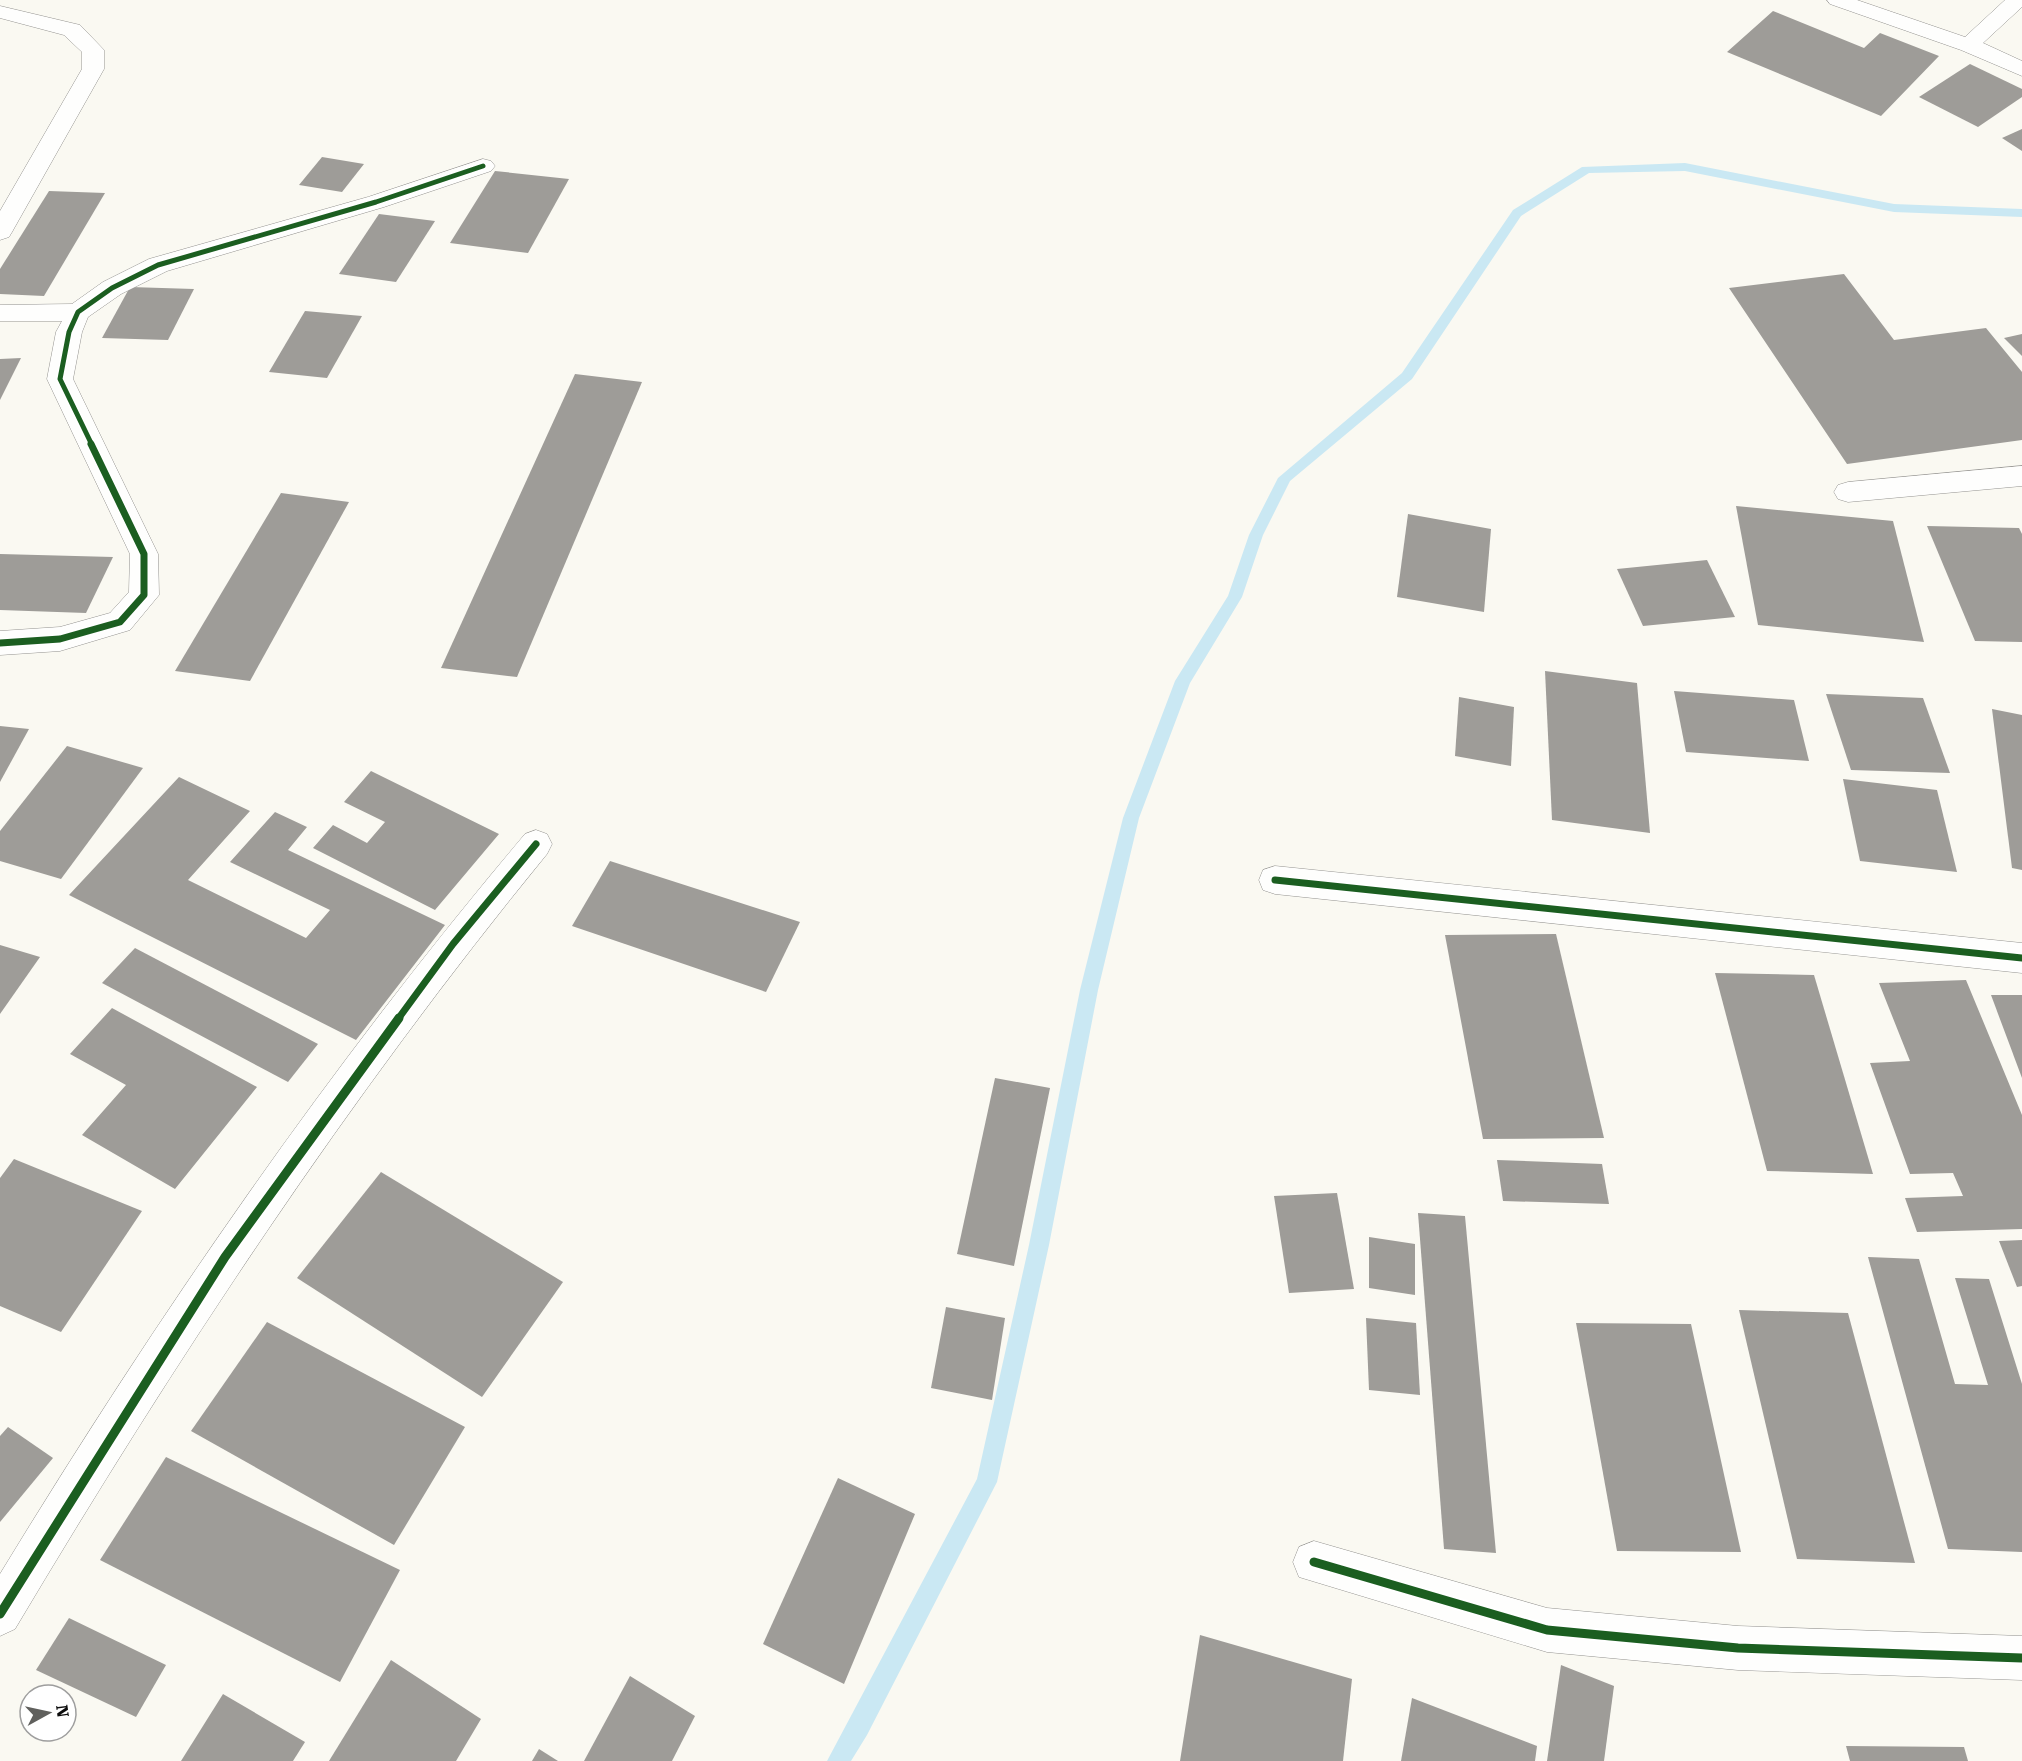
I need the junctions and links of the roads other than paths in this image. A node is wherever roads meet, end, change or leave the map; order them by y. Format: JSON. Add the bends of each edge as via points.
{"nodes":[{"id":1,"x":1837,"y":0,"type":"edge"},
{"id":2,"x":2017,"y":0,"type":"edge"},
{"id":3,"x":0,"y":12,"type":"edge"},
{"id":4,"x":1969,"y":45,"type":"junction"},
{"id":5,"x":2022,"y":69,"type":"edge"},
{"id":6,"x":483,"y":166,"type":"dead end"},
{"id":7,"x":0,"y":232,"type":"edge"},
{"id":8,"x":78,"y":312,"type":"junction"},
{"id":9,"x":0,"y":314,"type":"edge"},
{"id":10,"x":2022,"y":476,"type":"edge"},
{"id":11,"x":1848,"y":492,"type":"dead end"},
{"id":12,"x":0,"y":643,"type":"edge"},
{"id":13,"x":536,"y":844,"type":"dead end"},
{"id":14,"x":1275,"y":880,"type":"dead end"},
{"id":15,"x":2022,"y":958,"type":"edge"},
{"id":16,"x":1314,"y":1562,"type":"dead end"},
{"id":17,"x":0,"y":1614,"type":"edge"},
{"id":18,"x":2022,"y":1658,"type":"edge"}],
"edges":[{"from":1,"to":4,"type":"street"},
{"from":2,"to":4,"type":"street"},
{"from":3,"to":7,"type":"street","via":[[72,30],[93,50],[93,69]]},
{"from":4,"to":5,"type":"street"},
{"from":6,"to":8,"type":"street","via":[[376,202],[158,265],[112,288]]},
{"from":8,"to":9,"type":"street"},
{"from":8,"to":12,"type":"street","via":[[69,332],[60,379],[144,554],[144,595],[120,622],[60,639]]},
{"from":10,"to":11,"type":"street"},
{"from":13,"to":17,"type":"street","via":[[453,944],[225,1257]]},
{"from":14,"to":15,"type":"street"},
{"from":16,"to":18,"type":"street","via":[[1547,1630],[1738,1648]]}]}
